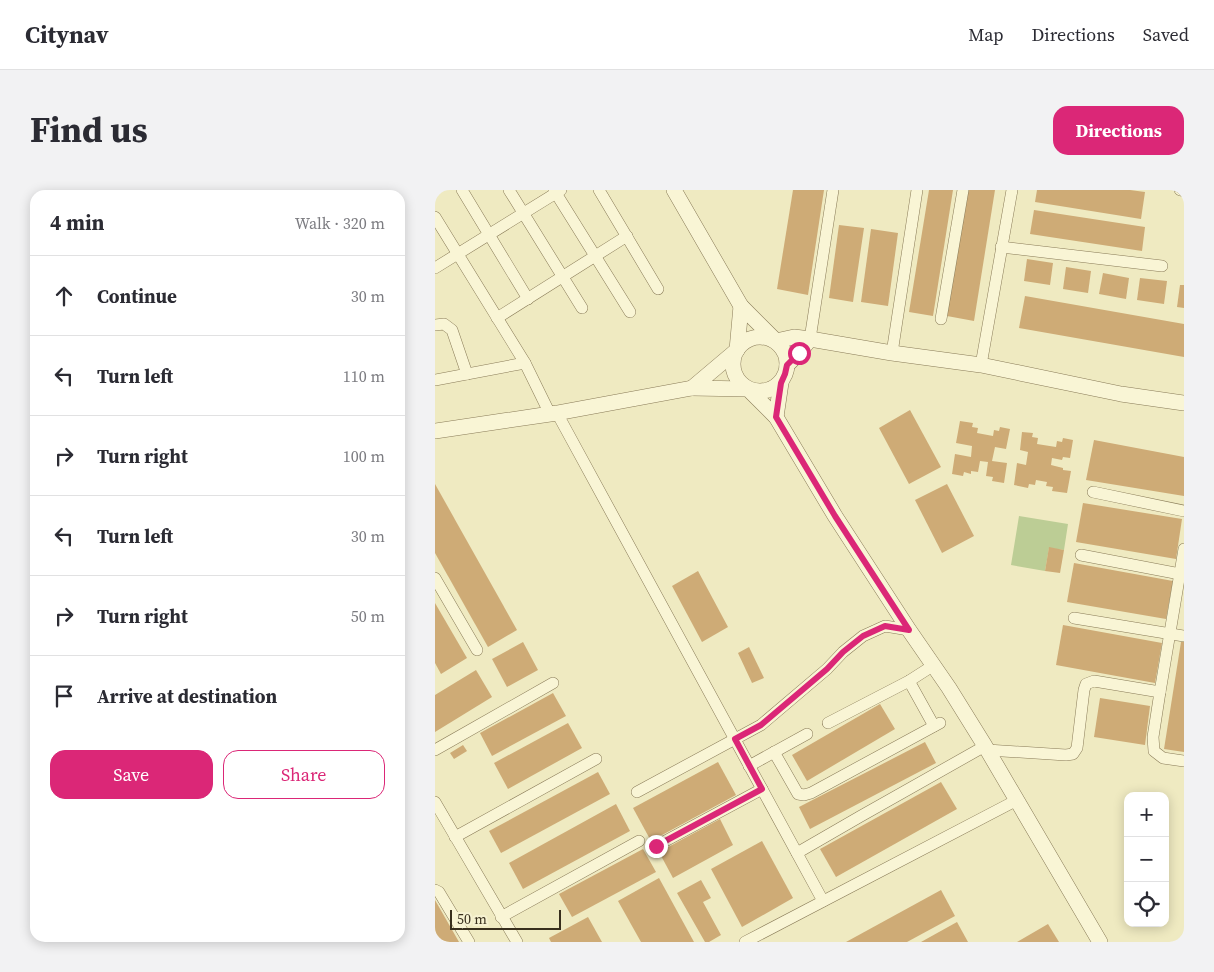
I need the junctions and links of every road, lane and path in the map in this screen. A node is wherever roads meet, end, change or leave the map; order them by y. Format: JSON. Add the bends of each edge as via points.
{"nodes":[{"id":1,"x":462,"y":190,"type":"edge"},
{"id":2,"x":509,"y":190,"type":"edge"},
{"id":3,"x":599,"y":190,"type":"edge"},
{"id":4,"x":674,"y":190,"type":"edge"},
{"id":5,"x":833,"y":190,"type":"edge"},
{"id":6,"x":917,"y":190,"type":"edge"},
{"id":7,"x":963,"y":190,"type":"edge"},
{"id":8,"x":1012,"y":190,"type":"edge"},
{"id":9,"x":1180,"y":190,"type":"edge"},
{"id":10,"x":557,"y":191,"type":"edge"},
{"id":11,"x":1184,"y":191,"type":"edge"},
{"id":12,"x":524,"y":214,"type":"junction"},
{"id":13,"x":435,"y":217,"type":"edge"},
{"id":14,"x":489,"y":235,"type":"junction"},
{"id":15,"x":627,"y":236,"type":"junction"},
{"id":16,"x":1001,"y":247,"type":"junction"},
{"id":17,"x":458,"y":254,"type":"junction"},
{"id":18,"x":595,"y":256,"type":"junction"},
{"id":19,"x":1162,"y":266,"type":"dead end"},
{"id":20,"x":435,"y":268,"type":"edge"},
{"id":21,"x":562,"y":277,"type":"junction"},
{"id":22,"x":658,"y":289,"type":"dead end"},
{"id":23,"x":528,"y":299,"type":"junction"},
{"id":24,"x":741,"y":306,"type":"junction"},
{"id":25,"x":582,"y":308,"type":"dead end"},
{"id":26,"x":630,"y":312,"type":"dead end"},
{"id":27,"x":497,"y":318,"type":"junction"},
{"id":28,"x":941,"y":318,"type":"dead end"},
{"id":29,"x":435,"y":326,"type":"edge"},
{"id":30,"x":810,"y":339,"type":"junction"},
{"id":31,"x":776,"y":341,"type":"junction"},
{"id":32,"x":737,"y":350,"type":"junction"},
{"id":33,"x":892,"y":353,"type":"junction"},
{"id":34,"x":525,"y":363,"type":"junction"},
{"id":35,"x":787,"y":365,"type":"junction"},
{"id":36,"x":981,"y":365,"type":"junction"},
{"id":37,"x":467,"y":374,"type":"junction"},
{"id":38,"x":435,"y":380,"type":"edge"},
{"id":39,"x":781,"y":383,"type":"junction"},
{"id":40,"x":692,"y":388,"type":"junction"},
{"id":41,"x":748,"y":389,"type":"junction"},
{"id":42,"x":1184,"y":403,"type":"edge"},
{"id":43,"x":553,"y":413,"type":"junction"},
{"id":44,"x":776,"y":417,"type":"junction"},
{"id":45,"x":435,"y":431,"type":"edge"},
{"id":46,"x":1093,"y":492,"type":"dead end"},
{"id":47,"x":1184,"y":510,"type":"edge"},
{"id":48,"x":1184,"y":549,"type":"edge"},
{"id":49,"x":1081,"y":556,"type":"dead end"},
{"id":50,"x":1180,"y":574,"type":"junction"},
{"id":51,"x":435,"y":578,"type":"edge"},
{"id":52,"x":1074,"y":618,"type":"dead end"},
{"id":53,"x":909,"y":630,"type":"junction"},
{"id":54,"x":1170,"y":634,"type":"junction"},
{"id":55,"x":1184,"y":636,"type":"edge"},
{"id":56,"x":477,"y":650,"type":"dead end"},
{"id":57,"x":934,"y":665,"type":"junction"},
{"id":58,"x":909,"y":681,"type":"junction"},
{"id":59,"x":553,"y":683,"type":"dead end"},
{"id":60,"x":1160,"y":692,"type":"junction"},
{"id":61,"x":828,"y":723,"type":"dead end"},
{"id":62,"x":807,"y":734,"type":"dead end"},
{"id":63,"x":735,"y":739,"type":"junction"},
{"id":64,"x":986,"y":748,"type":"junction"},
{"id":65,"x":435,"y":750,"type":"edge"},
{"id":66,"x":775,"y":752,"type":"junction"},
{"id":67,"x":596,"y":759,"type":"dead end"},
{"id":68,"x":1184,"y":761,"type":"edge"},
{"id":69,"x":749,"y":766,"type":"junction"},
{"id":70,"x":762,"y":789,"type":"junction"},
{"id":71,"x":637,"y":792,"type":"dead end"},
{"id":72,"x":1017,"y":800,"type":"junction"},
{"id":73,"x":435,"y":802,"type":"edge"},
{"id":74,"x":455,"y":837,"type":"junction"},
{"id":75,"x":639,"y":841,"type":"dead end"},
{"id":76,"x":656,"y":846,"type":"dead end"},
{"id":77,"x":797,"y":853,"type":"junction"},
{"id":78,"x":435,"y":890,"type":"edge"},
{"id":79,"x":823,"y":901,"type":"junction"},
{"id":80,"x":501,"y":917,"type":"junction"},
{"id":81,"x":512,"y":940,"type":"edge"},
{"id":82,"x":469,"y":942,"type":"edge"},
{"id":83,"x":745,"y":942,"type":"edge"},
{"id":84,"x":1100,"y":942,"type":"edge"}],
"edges":[{"from":1,"to":14,"type":"street"},
{"from":2,"to":12,"type":"street"},
{"from":3,"to":15,"type":"street"},
{"from":4,"to":24,"type":"street"},
{"from":5,"to":30,"type":"street"},
{"from":6,"to":33,"type":"street"},
{"from":7,"to":28,"type":"street"},
{"from":8,"to":16,"type":"street"},
{"from":9,"to":11,"type":"street"},
{"from":10,"to":12,"type":"street"},
{"from":10,"to":18,"type":"street"},
{"from":12,"to":14,"type":"street"},
{"from":12,"to":21,"type":"street"},
{"from":13,"to":17,"type":"street"},
{"from":14,"to":17,"type":"street"},
{"from":14,"to":23,"type":"street"},
{"from":15,"to":18,"type":"street"},
{"from":15,"to":22,"type":"street"},
{"from":16,"to":19,"type":"street"},
{"from":16,"to":36,"type":"street"},
{"from":17,"to":20,"type":"street"},
{"from":17,"to":27,"type":"street"},
{"from":18,"to":21,"type":"street"},
{"from":18,"to":26,"type":"street"},
{"from":21,"to":23,"type":"street"},
{"from":21,"to":25,"type":"street"},
{"from":23,"to":27,"type":"street"},
{"from":24,"to":31,"type":"street"},
{"from":24,"to":32,"type":"street"},
{"from":27,"to":34,"type":"street"},
{"from":29,"to":37,"type":"street","via":[[444,324],[452,330]]},
{"from":30,"to":31,"type":"street","via":[[794,337]]},
{"from":30,"to":33,"type":"street"},
{"from":30,"to":35,"type":"street"},
{"from":31,"to":32,"type":"street","via":[[750,340]]},
{"from":31,"to":35,"type":"street","via":[[786,356]]},
{"from":32,"to":40,"type":"street"},
{"from":32,"to":41,"type":"street","via":[[735,375]]},
{"from":33,"to":36,"type":"street"},
{"from":34,"to":37,"type":"street"},
{"from":34,"to":43,"type":"street"},
{"from":35,"to":39,"type":"street"},
{"from":36,"to":42,"type":"street","via":[[1121,394]]},
{"from":37,"to":38,"type":"street"},
{"from":39,"to":41,"type":"street","via":[[765,391]]},
{"from":39,"to":44,"type":"street"},
{"from":40,"to":41,"type":"street"},
{"from":40,"to":43,"type":"street"},
{"from":41,"to":44,"type":"street"},
{"from":43,"to":45,"type":"street"},
{"from":43,"to":63,"type":"street"},
{"from":44,"to":53,"type":"street"},
{"from":46,"to":47,"type":"street"},
{"from":48,"to":50,"type":"street"},
{"from":49,"to":50,"type":"street"},
{"from":50,"to":54,"type":"street"},
{"from":51,"to":56,"type":"street"},
{"from":52,"to":54,"type":"street"},
{"from":53,"to":57,"type":"street"},
{"from":53,"to":63,"type":"street","via":[[885,626],[863,636],[761,725]]},
{"from":54,"to":55,"type":"street"},
{"from":54,"to":60,"type":"street"},
{"from":57,"to":58,"type":"street"},
{"from":57,"to":64,"type":"street"},
{"from":58,"to":61,"type":"street"},
{"from":58,"to":66,"type":"street","via":[[937,725],[811,793],[798,794]]},
{"from":59,"to":65,"type":"street"},
{"from":60,"to":64,"type":"street","via":[[1094,680],[1086,684],[1077,748],[1073,754]]},
{"from":60,"to":68,"type":"street","via":[[1154,751],[1163,758]]},
{"from":62,"to":66,"type":"street"},
{"from":63,"to":69,"type":"street"},
{"from":63,"to":71,"type":"street"},
{"from":64,"to":72,"type":"street"},
{"from":64,"to":77,"type":"street"},
{"from":66,"to":69,"type":"street"},
{"from":67,"to":74,"type":"street"},
{"from":69,"to":70,"type":"street"},
{"from":70,"to":76,"type":"street"},
{"from":70,"to":77,"type":"street"},
{"from":72,"to":79,"type":"street"},
{"from":72,"to":84,"type":"street"},
{"from":73,"to":74,"type":"street"},
{"from":74,"to":80,"type":"street"},
{"from":75,"to":80,"type":"street"},
{"from":77,"to":79,"type":"street"},
{"from":78,"to":82,"type":"street"},
{"from":79,"to":83,"type":"street"},
{"from":80,"to":81,"type":"street"}]}
